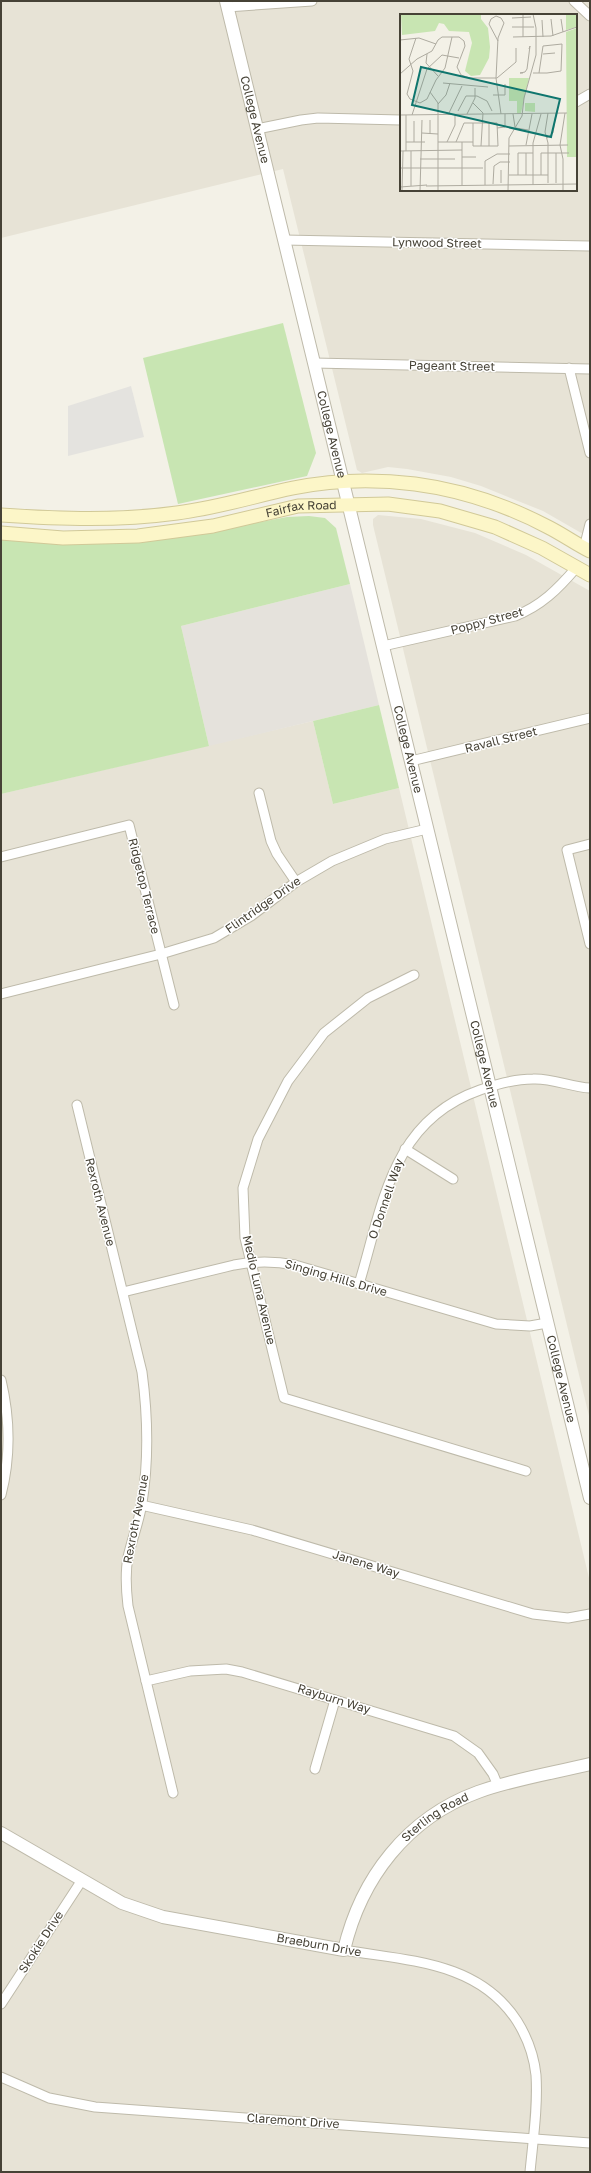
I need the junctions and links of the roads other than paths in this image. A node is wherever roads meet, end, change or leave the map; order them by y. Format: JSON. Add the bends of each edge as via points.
{"nodes":[{"id":1,"x":312,"y":1,"type":"edge"},
{"id":2,"x":576,"y":2,"type":"edge"},
{"id":3,"x":227,"y":4,"type":"edge"},
{"id":4,"x":590,"y":16,"type":"edge"},
{"id":5,"x":590,"y":94,"type":"edge"},
{"id":6,"x":577,"y":101,"type":"edge"},
{"id":7,"x":400,"y":120,"type":"edge"},
{"id":8,"x":257,"y":129,"type":"junction"},
{"id":9,"x":284,"y":240,"type":"junction"},
{"id":10,"x":590,"y":246,"type":"edge"},
{"id":11,"x":314,"y":363,"type":"junction"},
{"id":12,"x":569,"y":368,"type":"junction"},
{"id":13,"x":590,"y":369,"type":"edge"},
{"id":14,"x":590,"y":453,"type":"edge"},
{"id":15,"x":344,"y":482,"type":"junction"},
{"id":16,"x":349,"y":504,"type":"junction"},
{"id":17,"x":1,"y":515,"type":"edge"},
{"id":18,"x":590,"y":524,"type":"edge"},
{"id":19,"x":1,"y":533,"type":"edge"},
{"id":20,"x":587,"y":550,"type":"edge"},
{"id":21,"x":576,"y":568,"type":"junction"},
{"id":22,"x":590,"y":575,"type":"edge"},
{"id":23,"x":383,"y":646,"type":"junction"},
{"id":24,"x":590,"y":718,"type":"edge"},
{"id":25,"x":411,"y":761,"type":"junction"},
{"id":26,"x":259,"y":793,"type":"dead end"},
{"id":27,"x":427,"y":828,"type":"junction"},
{"id":28,"x":590,"y":844,"type":"edge"},
{"id":29,"x":1,"y":857,"type":"edge"},
{"id":30,"x":296,"y":882,"type":"junction"},
{"id":31,"x":590,"y":944,"type":"edge"},
{"id":32,"x":161,"y":954,"type":"junction"},
{"id":33,"x":414,"y":975,"type":"dead end"},
{"id":34,"x":1,"y":994,"type":"edge"},
{"id":35,"x":174,"y":1005,"type":"dead end"},
{"id":36,"x":490,"y":1086,"type":"junction"},
{"id":37,"x":590,"y":1088,"type":"edge"},
{"id":38,"x":77,"y":1105,"type":"dead end"},
{"id":39,"x":405,"y":1149,"type":"junction"},
{"id":40,"x":453,"y":1179,"type":"dead end"},
{"id":41,"x":251,"y":1262,"type":"junction"},
{"id":42,"x":359,"y":1284,"type":"junction"},
{"id":43,"x":122,"y":1292,"type":"junction"},
{"id":44,"x":547,"y":1323,"type":"junction"},
{"id":45,"x":1,"y":1380,"type":"edge"},
{"id":46,"x":526,"y":1471,"type":"dead end"},
{"id":47,"x":1,"y":1495,"type":"edge"},
{"id":48,"x":590,"y":1498,"type":"edge"},
{"id":49,"x":142,"y":1505,"type":"junction"},
{"id":50,"x":590,"y":1614,"type":"edge"},
{"id":51,"x":146,"y":1681,"type":"junction"},
{"id":52,"x":335,"y":1700,"type":"junction"},
{"id":53,"x":590,"y":1764,"type":"edge"},
{"id":54,"x":314,"y":1768,"type":"dead end"},
{"id":55,"x":498,"y":1786,"type":"junction"},
{"id":56,"x":173,"y":1793,"type":"dead end"},
{"id":57,"x":1,"y":1833,"type":"edge"},
{"id":58,"x":82,"y":1880,"type":"junction"},
{"id":59,"x":344,"y":1950,"type":"junction"},
{"id":60,"x":1,"y":2004,"type":"edge"},
{"id":61,"x":1,"y":2077,"type":"edge"},
{"id":62,"x":533,"y":2138,"type":"junction"},
{"id":63,"x":590,"y":2142,"type":"edge"},
{"id":64,"x":530,"y":2172,"type":"edge"}],
"edges":[{"from":1,"to":3,"type":"street"},
{"from":2,"to":4,"type":"street"},
{"from":3,"to":8,"type":"street","name":"College Avenue"},
{"from":5,"to":6,"type":"street"},
{"from":7,"to":8,"type":"street","via":[[318,118]]},
{"from":8,"to":9,"type":"street","name":"College Avenue"},
{"from":9,"to":10,"type":"street","name":"Lynwood Street"},
{"from":9,"to":11,"type":"street","name":"College Avenue"},
{"from":11,"to":12,"type":"street","name":"Pageant Street"},
{"from":11,"to":15,"type":"street","name":"College Avenue"},
{"from":12,"to":13,"type":"street","name":"Pageant Street"},
{"from":12,"to":14,"type":"street"},
{"from":15,"to":16,"type":"street","name":"College Avenue"},
{"from":15,"to":17,"type":"main road","name":"Fairfax Road","via":[[294,488],[209,508],[136,518],[63,520]]},
{"from":15,"to":20,"type":"main road","name":"Fairfax Road","via":[[415,484],[468,495],[525,516]]},
{"from":16,"to":19,"type":"main road","name":"Fairfax Road","via":[[298,506],[213,526],[138,536],[63,538]]},
{"from":16,"to":21,"type":"main road","name":"Fairfax Road","via":[[414,507],[464,517],[519,536]]},
{"from":16,"to":23,"type":"street","name":"College Avenue"},
{"from":18,"to":20,"type":"street"},
{"from":21,"to":22,"type":"main road","name":"Fairfax Road"},
{"from":21,"to":23,"type":"street","name":"Poppy Street","via":[[553,594],[529,611]]},
{"from":23,"to":25,"type":"street","name":"College Avenue"},
{"from":24,"to":25,"type":"street","name":"Ravall Street"},
{"from":25,"to":27,"type":"street","name":"College Avenue"},
{"from":26,"to":30,"type":"street","via":[[271,841]]},
{"from":27,"to":30,"type":"street","name":"Flintridge Drive","via":[[358,849]]},
{"from":27,"to":36,"type":"street","name":"College Avenue"},
{"from":28,"to":31,"type":"street","via":[[567,850]]},
{"from":29,"to":32,"type":"street","name":"Ridgetop Terrace","via":[[129,825]]},
{"from":30,"to":32,"type":"street","name":"Flintridge Drive","via":[[234,928],[194,945]]},
{"from":32,"to":34,"type":"street","name":"Flintridge Drive"},
{"from":32,"to":35,"type":"street","name":"Ridgetop Terrace"},
{"from":33,"to":41,"type":"street","name":"Medio Luna Avenue","via":[[368,998],[324,1033],[288,1081],[258,1139],[243,1188],[245,1238]]},
{"from":36,"to":37,"type":"street","name":"O Donnell Way","via":[[535,1079]]},
{"from":36,"to":39,"type":"street","name":"O Donnell Way","via":[[440,1110],[427,1121]]},
{"from":36,"to":44,"type":"street","name":"College Avenue"},
{"from":38,"to":43,"type":"street","name":"Rexroth Avenue"},
{"from":39,"to":40,"type":"street"},
{"from":39,"to":42,"type":"street","name":"O Donnell Way","via":[[392,1175]]},
{"from":41,"to":42,"type":"street","name":"Singing Hills Drive","via":[[295,1265]]},
{"from":41,"to":43,"type":"street","name":"Singing Hills Drive"},
{"from":41,"to":46,"type":"street","name":"Medio Luna Avenue","via":[[284,1398]]},
{"from":42,"to":44,"type":"street","name":"Singing Hills Drive","via":[[496,1324],[530,1326]]},
{"from":43,"to":49,"type":"street","name":"Rexroth Avenue","via":[[142,1372],[146,1402],[148,1445]]},
{"from":44,"to":48,"type":"street","name":"College Avenue"},
{"from":45,"to":47,"type":"street","via":[[9,1432],[8,1462]]},
{"from":49,"to":50,"type":"street","name":"Janene Way","via":[[252,1530],[533,1614],[568,1618]]},
{"from":49,"to":51,"type":"street","name":"Rexroth Avenue","via":[[128,1556],[126,1589]]},
{"from":51,"to":52,"type":"street","name":"Rayburn Way","via":[[190,1671],[226,1670],[242,1672]]},
{"from":51,"to":56,"type":"street","name":"Rexroth Avenue"},
{"from":52,"to":54,"type":"street"},
{"from":52,"to":55,"type":"street","name":"Rayburn Way","via":[[454,1736],[478,1753]]},
{"from":53,"to":55,"type":"street","name":"Sterling Road"},
{"from":55,"to":59,"type":"street","name":"Sterling Road","via":[[455,1802],[431,1816],[402,1839],[364,1891]]},
{"from":57,"to":58,"type":"street","name":"Braeburn Drive"},
{"from":58,"to":59,"type":"street","name":"Braeburn Drive","via":[[122,1903],[163,1917]]},
{"from":58,"to":60,"type":"street","name":"Skokie Drive"},
{"from":59,"to":62,"type":"street","name":"Braeburn Drive","via":[[457,1972],[487,1989],[500,2000],[521,2027],[533,2057],[536,2089]]},
{"from":61,"to":62,"type":"street","name":"Claremont Drive","via":[[49,2098],[95,2107]]},
{"from":62,"to":63,"type":"street","name":"Claremont Drive"},
{"from":62,"to":64,"type":"street","name":"Braeburn Drive"}]}
